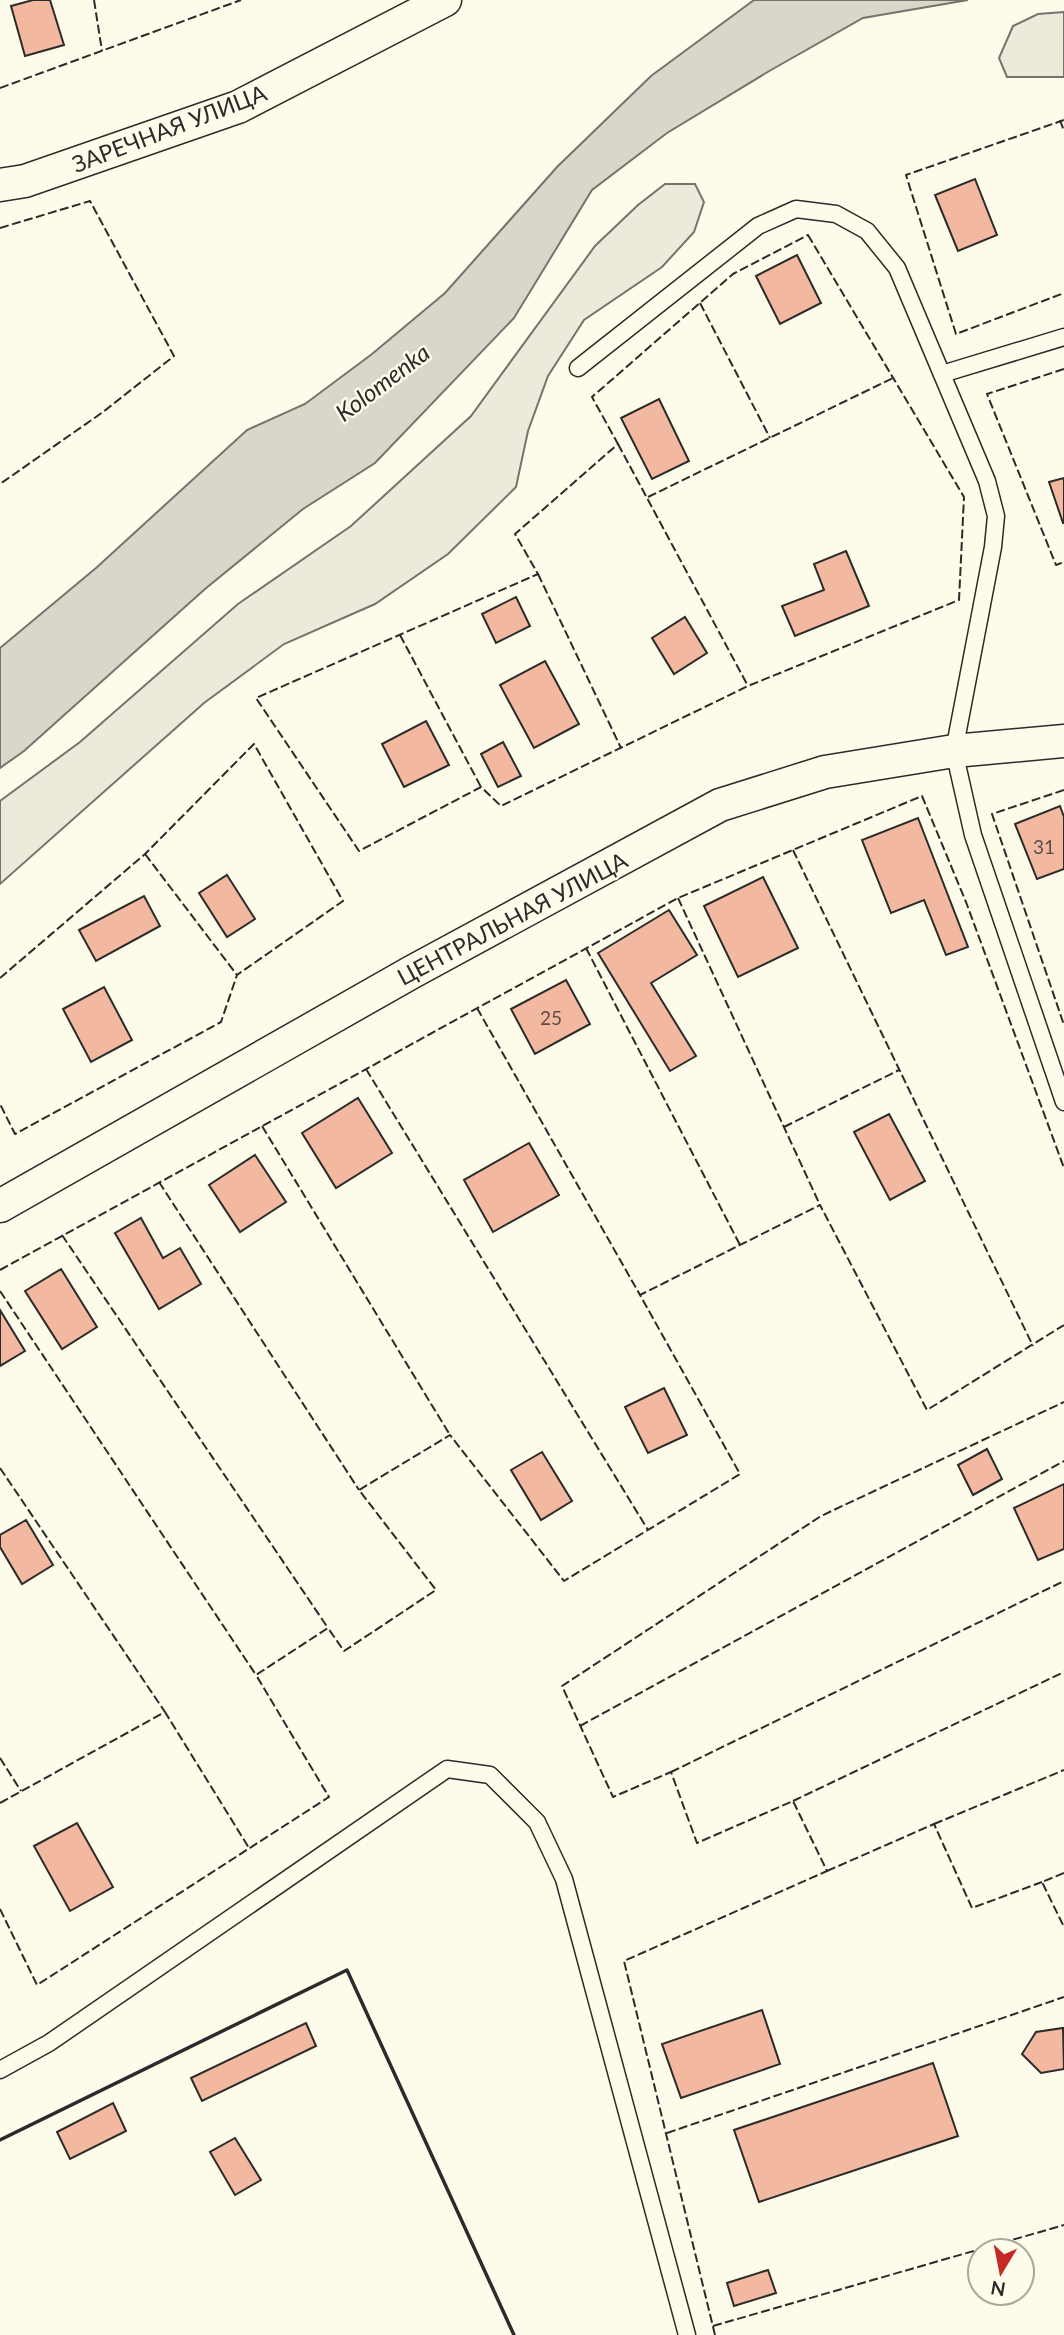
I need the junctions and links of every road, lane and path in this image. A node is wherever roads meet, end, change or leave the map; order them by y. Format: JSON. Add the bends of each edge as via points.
{"nodes":[{"id":1,"x":445,"y":0,"type":"edge"},
{"id":2,"x":0,"y":185,"type":"edge"},
{"id":3,"x":1064,"y":337,"type":"edge"},
{"id":4,"x":578,"y":368,"type":"dead end"},
{"id":5,"x":942,"y":374,"type":"junction"},
{"id":6,"x":1064,"y":741,"type":"edge"},
{"id":7,"x":954,"y":751,"type":"junction"},
{"id":8,"x":1064,"y":1102,"type":"edge"},
{"id":9,"x":0,"y":1206,"type":"edge"},
{"id":10,"x":0,"y":2070,"type":"edge"},
{"id":11,"x":687,"y":2335,"type":"edge"}],
"edges":[{"from":1,"to":2,"type":"street","name":"ЗАРЕЧНАЯ УЛИЦА","via":[[238,107],[25,181]]},
{"from":3,"to":5,"type":"lane"},
{"from":4,"to":5,"type":"lane","via":[[758,226],[796,209],[836,214],[867,231],[897,268]]},
{"from":5,"to":7,"type":"lane","via":[[987,481],[996,516]]},
{"from":6,"to":7,"type":"street","name":"ЦЕНТРАЛЬНАЯ УЛИЦА"},
{"from":7,"to":8,"type":"lane","via":[[973,835]]},
{"from":7,"to":9,"type":"street","name":"ЦЕНТРАЛЬНАЯ УЛИЦА","via":[[825,772],[720,805],[412,972]]},
{"from":10,"to":11,"type":"lane","via":[[49,2043],[447,1769],[490,1775],[537,1822],[564,1878]]}]}
